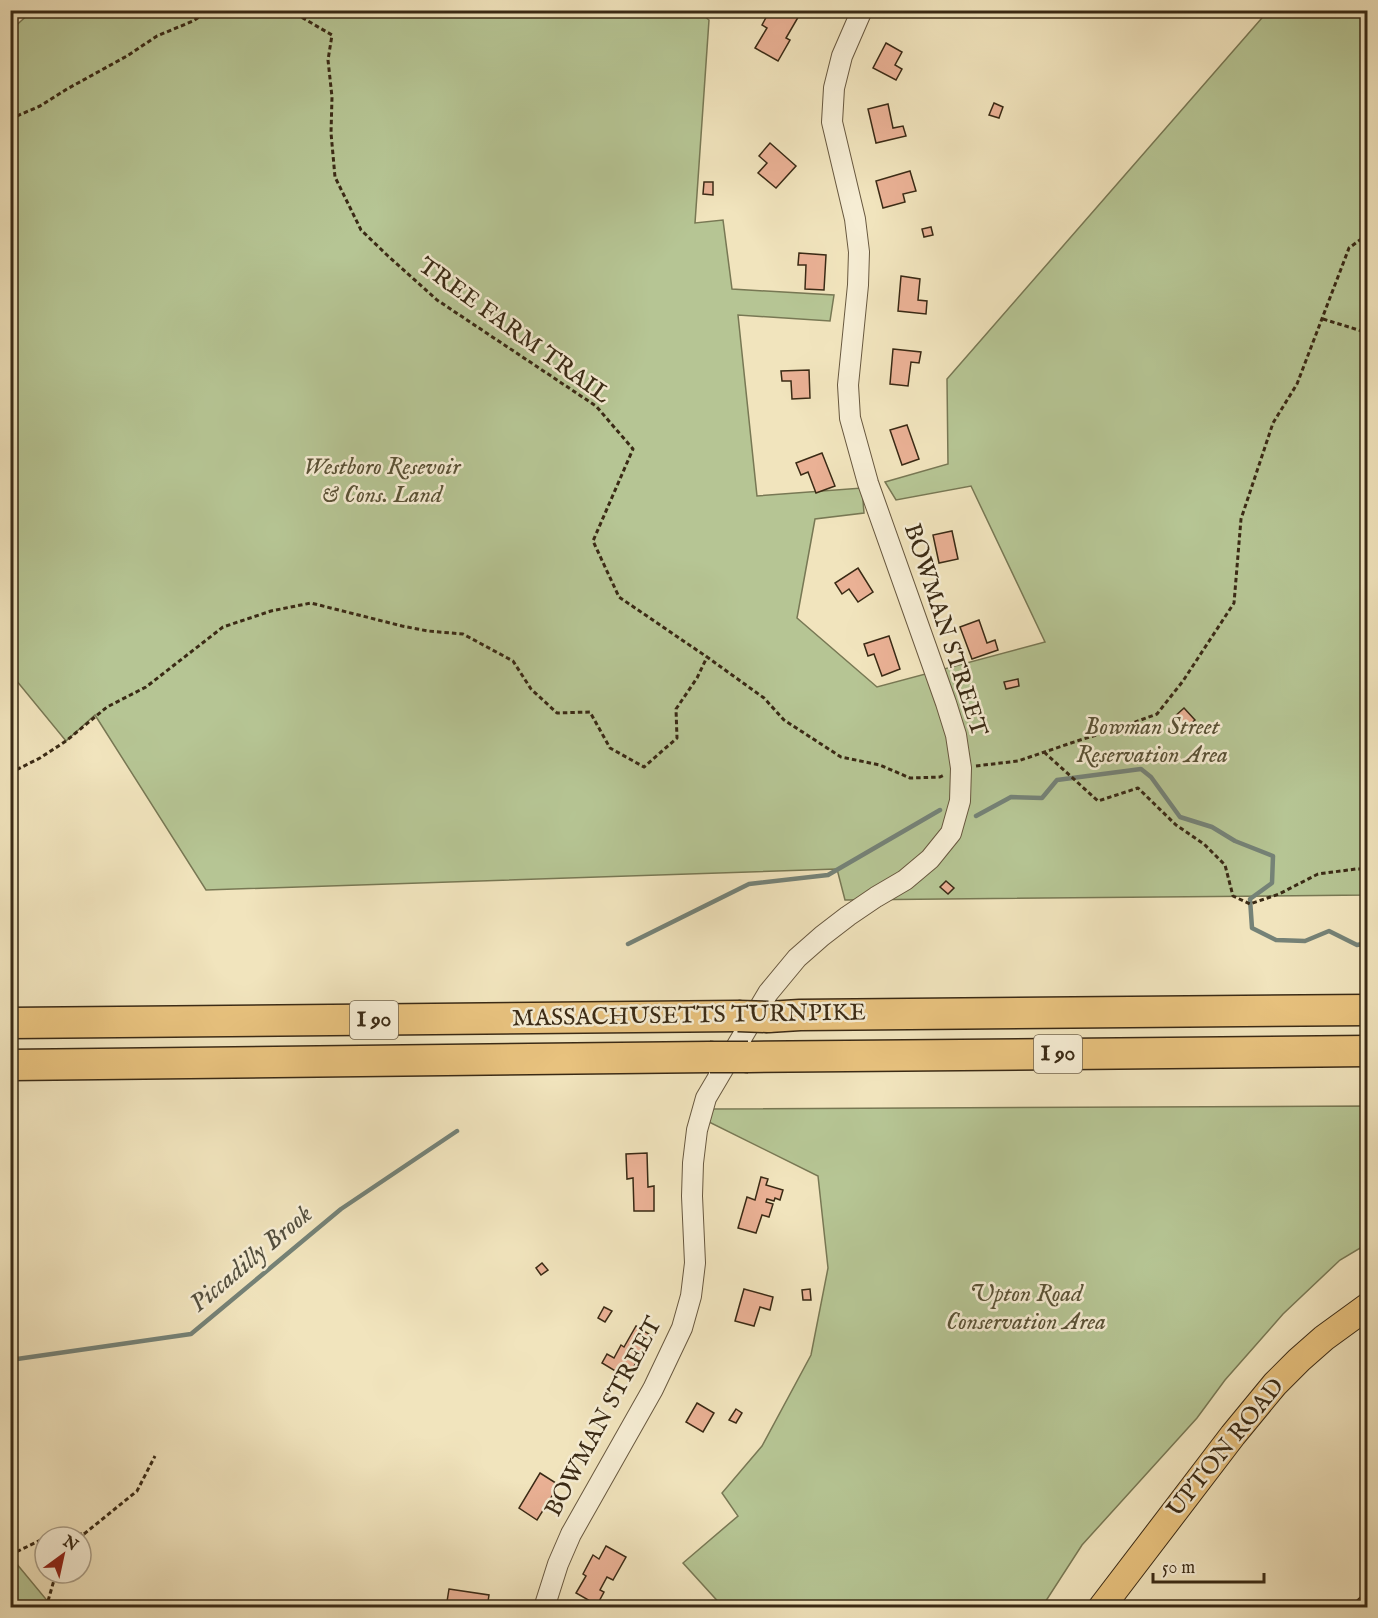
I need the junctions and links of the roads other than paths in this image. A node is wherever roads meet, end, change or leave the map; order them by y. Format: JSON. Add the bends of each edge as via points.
{"nodes":[{"id":1,"x":862,"y":10,"type":"edge"},
{"id":2,"x":1368,"y":1010,"type":"edge"},
{"id":3,"x":10,"y":1023,"type":"edge"},
{"id":4,"x":1368,"y":1051,"type":"edge"},
{"id":5,"x":10,"y":1065,"type":"edge"},
{"id":6,"x":1368,"y":1306,"type":"edge"},
{"id":7,"x":544,"y":1608,"type":"edge"},
{"id":8,"x":1101,"y":1608,"type":"edge"}],
"edges":[{"from":1,"to":7,"type":"street","name":"BOWMAN STREET","via":[[842,56],[834,88],[832,122],[853,208],[859,252],[848,385],[850,418],[871,492],[956,735],[962,768],[960,801],[951,833],[930,859],[796,958],[768,993],[706,1098],[693,1163],[695,1263],[682,1328],[653,1389],[571,1534]]},
{"from":2,"to":3,"type":"highway","name":"MASSACHUSETTS TURNPIKE","number":"I 90","bridge":true},
{"from":4,"to":5,"type":"highway","name":"MASSACHUSETTS TURNPIKE","number":"I 90","bridge":true},
{"from":6,"to":8,"type":"main road","name":"UPTON ROAD","via":[[1324,1338],[1275,1384]]}]}
